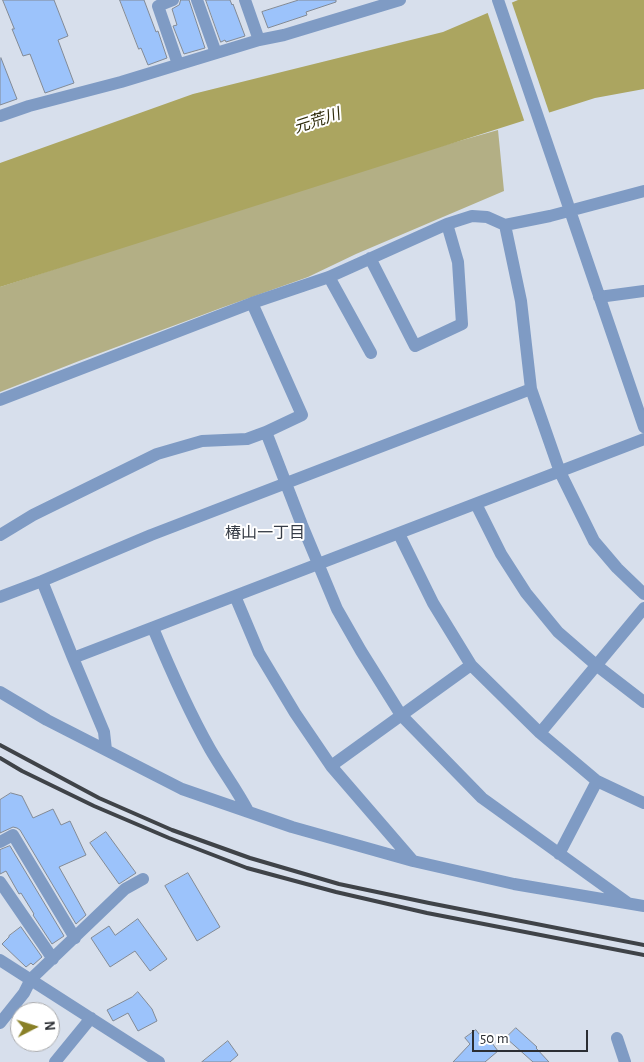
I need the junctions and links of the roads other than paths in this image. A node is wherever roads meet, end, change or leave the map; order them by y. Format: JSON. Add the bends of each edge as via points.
{"nodes":[{"id":1,"x":173,"y":0,"type":"edge"},
{"id":2,"x":197,"y":0,"type":"edge"},
{"id":3,"x":245,"y":0,"type":"edge"},
{"id":4,"x":400,"y":0,"type":"edge"},
{"id":5,"x":498,"y":0,"type":"edge"},
{"id":6,"x":259,"y":40,"type":"junction"},
{"id":7,"x":216,"y":53,"type":"junction"},
{"id":8,"x":178,"y":64,"type":"junction"},
{"id":9,"x":0,"y":116,"type":"edge"},
{"id":10,"x":644,"y":192,"type":"edge"},
{"id":11,"x":570,"y":211,"type":"junction"},
{"id":12,"x":447,"y":224,"type":"junction"},
{"id":13,"x":505,"y":225,"type":"junction"},
{"id":14,"x":370,"y":258,"type":"junction"},
{"id":15,"x":329,"y":277,"type":"junction"},
{"id":16,"x":644,"y":291,"type":"edge"},
{"id":17,"x":599,"y":297,"type":"junction"},
{"id":18,"x":252,"y":303,"type":"junction"},
{"id":19,"x":371,"y":352,"type":"dead end"},
{"id":20,"x":531,"y":389,"type":"junction"},
{"id":21,"x":0,"y":400,"type":"edge"},
{"id":22,"x":644,"y":427,"type":"edge"},
{"id":23,"x":266,"y":432,"type":"junction"},
{"id":24,"x":644,"y":439,"type":"edge"},
{"id":25,"x":560,"y":472,"type":"junction"},
{"id":26,"x":286,"y":483,"type":"junction"},
{"id":27,"x":476,"y":504,"type":"junction"},
{"id":28,"x":2,"y":528,"type":"edge"},
{"id":29,"x":399,"y":534,"type":"junction"},
{"id":30,"x":319,"y":564,"type":"junction"},
{"id":31,"x":42,"y":581,"type":"junction"},
{"id":32,"x":644,"y":594,"type":"edge"},
{"id":33,"x":235,"y":596,"type":"junction"},
{"id":34,"x":0,"y":597,"type":"edge"},
{"id":35,"x":644,"y":608,"type":"edge"},
{"id":36,"x":153,"y":628,"type":"junction"},
{"id":37,"x":73,"y":658,"type":"junction"},
{"id":38,"x":471,"y":665,"type":"junction"},
{"id":39,"x":596,"y":665,"type":"junction"},
{"id":40,"x":0,"y":692,"type":"edge"},
{"id":41,"x":644,"y":702,"type":"edge"},
{"id":42,"x":401,"y":715,"type":"junction"},
{"id":43,"x":540,"y":733,"type":"junction"},
{"id":44,"x":106,"y":750,"type":"junction"},
{"id":45,"x":331,"y":766,"type":"junction"},
{"id":46,"x":597,"y":781,"type":"junction"},
{"id":47,"x":644,"y":803,"type":"edge"},
{"id":48,"x":248,"y":811,"type":"junction"},
{"id":49,"x":0,"y":842,"type":"edge"},
{"id":50,"x":559,"y":854,"type":"junction"},
{"id":51,"x":413,"y":861,"type":"junction"},
{"id":52,"x":143,"y":879,"type":"dead end"},
{"id":53,"x":0,"y":882,"type":"edge"},
{"id":54,"x":628,"y":902,"type":"junction"},
{"id":55,"x":644,"y":906,"type":"edge"},
{"id":56,"x":75,"y":938,"type":"junction"},
{"id":57,"x":52,"y":959,"type":"junction"},
{"id":58,"x":0,"y":960,"type":"edge"},
{"id":59,"x":31,"y":979,"type":"junction"},
{"id":60,"x":91,"y":1018,"type":"junction"},
{"id":61,"x":0,"y":1023,"type":"edge"},
{"id":62,"x":617,"y":1038,"type":"dead end"},
{"id":63,"x":56,"y":1062,"type":"edge"},
{"id":64,"x":158,"y":1062,"type":"edge"},
{"id":65,"x":625,"y":1062,"type":"edge"}],
"edges":[{"from":1,"to":8,"type":"street","via":[[158,6]]},
{"from":2,"to":7,"type":"street"},
{"from":3,"to":6,"type":"street"},
{"from":4,"to":6,"type":"street"},
{"from":5,"to":11,"type":"street"},
{"from":6,"to":7,"type":"street"},
{"from":7,"to":8,"type":"street"},
{"from":8,"to":9,"type":"street"},
{"from":10,"to":11,"type":"street"},
{"from":11,"to":13,"type":"street"},
{"from":11,"to":17,"type":"street"},
{"from":12,"to":13,"type":"street","via":[[472,216],[487,217]]},
{"from":12,"to":14,"type":"street"},
{"from":12,"to":14,"type":"street","via":[[458,262],[462,324],[415,346]]},
{"from":13,"to":20,"type":"street","via":[[521,301]]},
{"from":14,"to":15,"type":"street"},
{"from":15,"to":18,"type":"street"},
{"from":15,"to":19,"type":"street"},
{"from":16,"to":17,"type":"street"},
{"from":17,"to":22,"type":"street"},
{"from":18,"to":21,"type":"street"},
{"from":18,"to":23,"type":"street","via":[[302,415]]},
{"from":20,"to":25,"type":"street"},
{"from":20,"to":26,"type":"street"},
{"from":23,"to":26,"type":"street"},
{"from":23,"to":28,"type":"street","via":[[247,439],[202,440],[157,454]]},
{"from":24,"to":25,"type":"street"},
{"from":25,"to":27,"type":"street"},
{"from":25,"to":32,"type":"street","via":[[594,541]]},
{"from":26,"to":30,"type":"street"},
{"from":26,"to":31,"type":"street"},
{"from":27,"to":29,"type":"street"},
{"from":27,"to":39,"type":"street","via":[[501,554],[526,593],[558,632]]},
{"from":29,"to":30,"type":"street"},
{"from":29,"to":38,"type":"street","via":[[433,603]]},
{"from":30,"to":33,"type":"street"},
{"from":30,"to":42,"type":"street","via":[[342,617]]},
{"from":31,"to":34,"type":"street"},
{"from":31,"to":37,"type":"street"},
{"from":33,"to":36,"type":"street"},
{"from":33,"to":45,"type":"street","via":[[259,653]]},
{"from":35,"to":39,"type":"street"},
{"from":36,"to":37,"type":"street"},
{"from":36,"to":48,"type":"street","via":[[210,749]]},
{"from":37,"to":44,"type":"street","via":[[104,732]]},
{"from":38,"to":42,"type":"street"},
{"from":38,"to":43,"type":"street"},
{"from":39,"to":41,"type":"street"},
{"from":39,"to":43,"type":"street"},
{"from":40,"to":44,"type":"street"},
{"from":42,"to":45,"type":"street"},
{"from":42,"to":50,"type":"street","via":[[482,798]]},
{"from":43,"to":46,"type":"street"},
{"from":44,"to":48,"type":"street","via":[[182,789]]},
{"from":45,"to":51,"type":"street"},
{"from":46,"to":47,"type":"street"},
{"from":46,"to":50,"type":"street"},
{"from":48,"to":51,"type":"street","via":[[292,827]]},
{"from":49,"to":56,"type":"street","via":[[13,834]]},
{"from":50,"to":54,"type":"street"},
{"from":51,"to":54,"type":"street","via":[[514,884]]},
{"from":52,"to":56,"type":"street","via":[[125,889]]},
{"from":53,"to":57,"type":"street"},
{"from":54,"to":55,"type":"street"},
{"from":56,"to":57,"type":"street"},
{"from":57,"to":59,"type":"street"},
{"from":58,"to":59,"type":"street"},
{"from":59,"to":60,"type":"street"},
{"from":59,"to":61,"type":"street"},
{"from":60,"to":63,"type":"street"},
{"from":60,"to":64,"type":"street"},
{"from":62,"to":65,"type":"street"}]}
